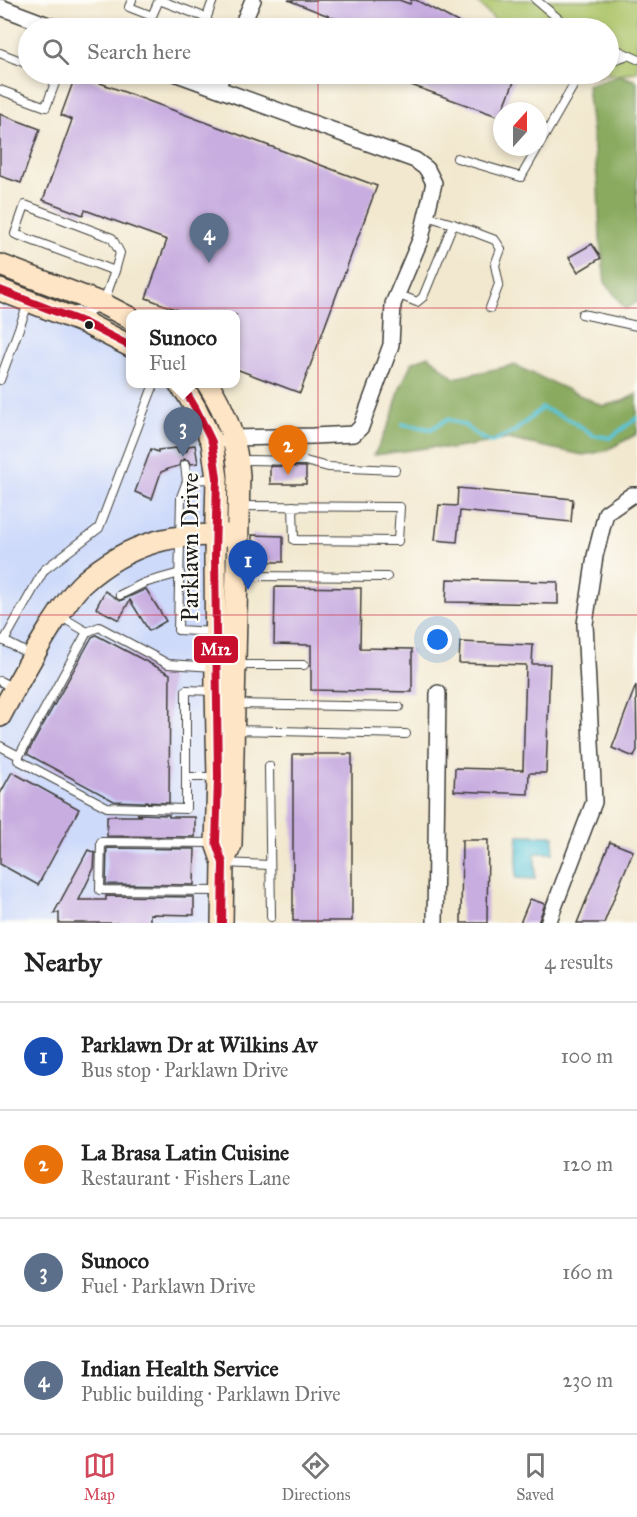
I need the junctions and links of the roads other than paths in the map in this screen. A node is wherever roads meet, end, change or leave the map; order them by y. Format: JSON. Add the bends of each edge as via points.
{"nodes":[{"id":1,"x":132,"y":0,"type":"edge"},
{"id":2,"x":159,"y":0,"type":"edge"},
{"id":3,"x":213,"y":0,"type":"edge"},
{"id":4,"x":253,"y":0,"type":"edge"},
{"id":5,"x":536,"y":0,"type":"edge"},
{"id":6,"x":0,"y":7,"type":"edge"},
{"id":7,"x":29,"y":18,"type":"edge"},
{"id":8,"x":207,"y":18,"type":"joint"},
{"id":9,"x":245,"y":18,"type":"edge"},
{"id":10,"x":558,"y":18,"type":"edge"},
{"id":11,"x":619,"y":51,"type":"edge"},
{"id":12,"x":0,"y":53,"type":"edge"},
{"id":13,"x":628,"y":56,"type":"junction"},
{"id":14,"x":619,"y":59,"type":"edge"},
{"id":15,"x":637,"y":59,"type":"edge"},
{"id":16,"x":18,"y":60,"type":"edge"},
{"id":17,"x":54,"y":84,"type":"edge"},
{"id":18,"x":227,"y":84,"type":"edge"},
{"id":19,"x":574,"y":84,"type":"edge"},
{"id":20,"x":0,"y":90,"type":"edge"},
{"id":21,"x":457,"y":158,"type":"dead end"},
{"id":22,"x":426,"y":216,"type":"junction"},
{"id":23,"x":453,"y":224,"type":"junction"},
{"id":24,"x":0,"y":265,"type":"edge"},
{"id":25,"x":115,"y":271,"type":"junction"},
{"id":26,"x":0,"y":290,"type":"edge"},
{"id":27,"x":397,"y":294,"type":"junction"},
{"id":28,"x":103,"y":304,"type":"junction"},
{"id":29,"x":490,"y":308,"type":"dead end"},
{"id":30,"x":33,"y":309,"type":"junction"},
{"id":31,"x":582,"y":314,"type":"dead end"},
{"id":32,"x":126,"y":316,"type":"edge"},
{"id":33,"x":637,"y":326,"type":"edge"},
{"id":34,"x":126,"y":344,"type":"edge"},
{"id":35,"x":0,"y":380,"type":"edge"},
{"id":36,"x":152,"y":388,"type":"edge"},
{"id":37,"x":182,"y":388,"type":"edge"},
{"id":38,"x":212,"y":390,"type":"edge"},
{"id":39,"x":199,"y":415,"type":"junction"},
{"id":40,"x":234,"y":438,"type":"junction"},
{"id":41,"x":212,"y":442,"type":"junction"},
{"id":42,"x":182,"y":447,"type":"dead end"},
{"id":43,"x":238,"y":460,"type":"junction"},
{"id":44,"x":185,"y":465,"type":"dead end"},
{"id":45,"x":395,"y":470,"type":"dead end"},
{"id":46,"x":217,"y":478,"type":"junction"},
{"id":47,"x":188,"y":481,"type":"junction"},
{"id":48,"x":637,"y":495,"type":"edge"},
{"id":49,"x":238,"y":506,"type":"junction"},
{"id":50,"x":293,"y":506,"type":"junction"},
{"id":51,"x":216,"y":535,"type":"junction"},
{"id":52,"x":238,"y":535,"type":"junction"},
{"id":53,"x":181,"y":537,"type":"junction"},
{"id":54,"x":180,"y":573,"type":"junction"},
{"id":55,"x":237,"y":576,"type":"junction"},
{"id":56,"x":387,"y":577,"type":"dead end"},
{"id":57,"x":120,"y":595,"type":"dead end"},
{"id":58,"x":58,"y":615,"type":"junction"},
{"id":59,"x":87,"y":632,"type":"junction"},
{"id":60,"x":216,"y":632,"type":"junction"},
{"id":61,"x":2,"y":640,"type":"edge"},
{"id":62,"x":33,"y":655,"type":"junction"},
{"id":63,"x":304,"y":665,"type":"dead end"},
{"id":64,"x":225,"y":666,"type":"junction"},
{"id":65,"x":7,"y":685,"type":"edge"},
{"id":66,"x":216,"y":691,"type":"junction"},
{"id":67,"x":438,"y":693,"type":"dead end"},
{"id":68,"x":234,"y":704,"type":"junction"},
{"id":69,"x":399,"y":707,"type":"dead end"},
{"id":70,"x":0,"y":716,"type":"edge"},
{"id":71,"x":234,"y":730,"type":"junction"},
{"id":72,"x":406,"y":734,"type":"dead end"},
{"id":73,"x":0,"y":746,"type":"edge"},
{"id":74,"x":19,"y":756,"type":"junction"},
{"id":75,"x":269,"y":766,"type":"dead end"},
{"id":76,"x":186,"y":777,"type":"junction"},
{"id":77,"x":218,"y":777,"type":"junction"},
{"id":78,"x":220,"y":853,"type":"junction"},
{"id":79,"x":270,"y":865,"type":"junction"},
{"id":80,"x":222,"y":891,"type":"junction"},
{"id":81,"x":271,"y":918,"type":"dead end"},
{"id":82,"x":222,"y":923,"type":"edge"},
{"id":83,"x":435,"y":923,"type":"edge"},
{"id":84,"x":548,"y":923,"type":"edge"}],
"edges":[{"from":1,"to":2,"type":"lane","via":[[129,7],[152,16]]},
{"from":2,"to":8,"type":"lane"},
{"from":3,"to":8,"type":"lane"},
{"from":4,"to":9,"type":"street"},
{"from":5,"to":10,"type":"lane"},
{"from":6,"to":7,"type":"street"},
{"from":11,"to":13,"type":"lane"},
{"from":12,"to":16,"type":"lane"},
{"from":13,"to":14,"type":"lane"},
{"from":13,"to":15,"type":"lane"},
{"from":17,"to":20,"type":"lane","via":[[46,107]]},
{"from":18,"to":22,"type":"street","via":[[415,160],[427,169],[434,183]]},
{"from":19,"to":21,"type":"lane","via":[[521,177]]},
{"from":22,"to":23,"type":"lane"},
{"from":22,"to":27,"type":"street"},
{"from":23,"to":27,"type":"lane","via":[[423,297],[417,302]]},
{"from":23,"to":29,"type":"lane","via":[[495,240],[501,249],[495,265],[499,284]]},
{"from":24,"to":28,"type":"main road"},
{"from":25,"to":25,"type":"lane","via":[[120,253],[112,237],[26,205],[15,234]]},
{"from":25,"to":28,"type":"lane"},
{"from":26,"to":30,"type":"main road"},
{"from":27,"to":40,"type":"street","via":[[391,345],[361,427],[354,434]]},
{"from":28,"to":30,"type":"lane","via":[[87,312]]},
{"from":28,"to":32,"type":"main road"},
{"from":30,"to":34,"type":"main road","via":[[85,323]]},
{"from":30,"to":35,"type":"lane"},
{"from":31,"to":33,"type":"lane"},
{"from":36,"to":61,"type":"lane","via":[[99,528],[44,570]]},
{"from":37,"to":39,"type":"main road","name":"Parklawn Drive"},
{"from":38,"to":39,"type":"lane"},
{"from":38,"to":40,"type":"main road","name":"Parklawn Drive"},
{"from":39,"to":41,"type":"main road","name":"Parklawn Drive"},
{"from":39,"to":42,"type":"lane","via":[[183,431]]},
{"from":40,"to":41,"type":"street"},
{"from":40,"to":43,"type":"main road","name":"Parklawn Drive"},
{"from":41,"to":46,"type":"main road","name":"Parklawn Drive"},
{"from":43,"to":45,"type":"lane","via":[[305,461],[328,467]]},
{"from":43,"to":49,"type":"main road","name":"Parklawn Drive"},
{"from":44,"to":47,"type":"lane"},
{"from":46,"to":47,"type":"lane"},
{"from":46,"to":51,"type":"main road","name":"Parklawn Drive"},
{"from":47,"to":53,"type":"lane","via":[[181,497]]},
{"from":48,"to":84,"type":"street","via":[[606,513],[595,556],[585,624],[594,802]]},
{"from":49,"to":50,"type":"lane"},
{"from":49,"to":52,"type":"main road","name":"Parklawn Drive"},
{"from":50,"to":50,"type":"lane","via":[[400,507],[398,541],[294,540]]},
{"from":51,"to":52,"type":"main road"},
{"from":51,"to":53,"type":"main road"},
{"from":51,"to":60,"type":"main road","name":"Parklawn Drive"},
{"from":52,"to":55,"type":"main road","name":"Parklawn Drive"},
{"from":53,"to":54,"type":"lane"},
{"from":53,"to":58,"type":"main road","via":[[123,554],[81,584]]},
{"from":54,"to":57,"type":"lane","via":[[144,583]]},
{"from":54,"to":60,"type":"lane","via":[[178,630]]},
{"from":55,"to":56,"type":"lane"},
{"from":55,"to":64,"type":"main road","name":"Parklawn Drive"},
{"from":58,"to":59,"type":"lane"},
{"from":58,"to":62,"type":"main road"},
{"from":59,"to":64,"type":"lane","via":[[99,627],[168,664]]},
{"from":59,"to":74,"type":"lane"},
{"from":60,"to":64,"type":"main road","name":"Parklawn Drive"},
{"from":61,"to":62,"type":"lane"},
{"from":62,"to":65,"type":"main road"},
{"from":63,"to":64,"type":"lane"},
{"from":64,"to":66,"type":"main road","name":"Parklawn Drive"},
{"from":64,"to":68,"type":"main road","name":"Parklawn Drive"},
{"from":65,"to":70,"type":"main road"},
{"from":66,"to":76,"type":"lane","via":[[186,690]]},
{"from":66,"to":77,"type":"main road","name":"Parklawn Drive"},
{"from":67,"to":83,"type":"street"},
{"from":68,"to":69,"type":"lane"},
{"from":68,"to":71,"type":"main road","name":"Parklawn Drive"},
{"from":71,"to":72,"type":"lane"},
{"from":71,"to":78,"type":"main road","name":"Parklawn Drive","via":[[231,845]]},
{"from":73,"to":74,"type":"lane"},
{"from":74,"to":76,"type":"lane","via":[[18,760],[107,807],[186,809]]},
{"from":75,"to":79,"type":"lane"},
{"from":76,"to":77,"type":"lane"},
{"from":77,"to":78,"type":"main road","name":"Parklawn Drive"},
{"from":78,"to":79,"type":"lane"},
{"from":78,"to":80,"type":"main road","name":"Parklawn Drive"},
{"from":78,"to":80,"type":"lane","via":[[101,842],[100,890]]},
{"from":79,"to":81,"type":"lane"},
{"from":80,"to":82,"type":"main road","name":"Parklawn Drive"}]}
